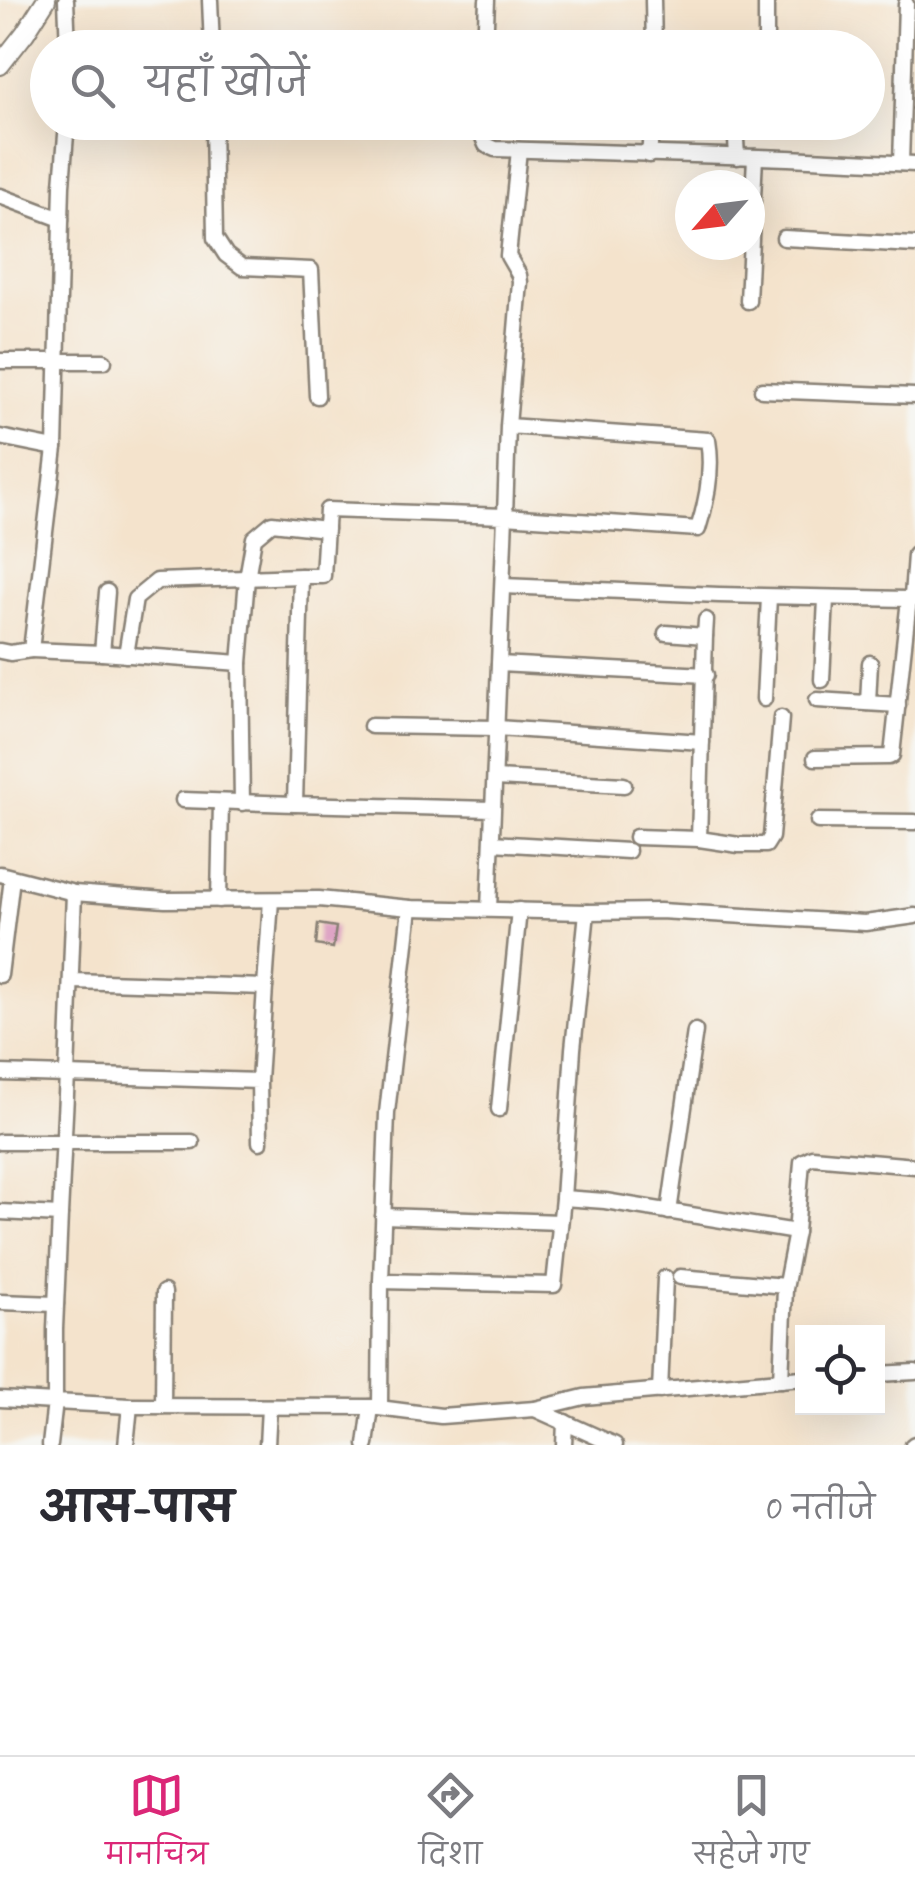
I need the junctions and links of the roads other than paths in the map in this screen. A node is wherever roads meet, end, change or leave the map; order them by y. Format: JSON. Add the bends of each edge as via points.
{"nodes":[{"id":1,"x":46,"y":0,"type":"edge"},
{"id":2,"x":66,"y":0,"type":"edge"},
{"id":3,"x":210,"y":0,"type":"edge"},
{"id":4,"x":487,"y":0,"type":"edge"},
{"id":5,"x":653,"y":0,"type":"edge"},
{"id":6,"x":766,"y":0,"type":"edge"},
{"id":7,"x":906,"y":4,"type":"dead end"},
{"id":8,"x":67,"y":30,"type":"edge"},
{"id":9,"x":211,"y":30,"type":"edge"},
{"id":10,"x":485,"y":30,"type":"edge"},
{"id":11,"x":654,"y":30,"type":"edge"},
{"id":12,"x":766,"y":30,"type":"edge"},
{"id":13,"x":0,"y":64,"type":"edge"},
{"id":14,"x":65,"y":140,"type":"edge"},
{"id":15,"x":213,"y":140,"type":"edge"},
{"id":16,"x":484,"y":140,"type":"edge"},
{"id":17,"x":650,"y":140,"type":"edge"},
{"id":18,"x":736,"y":140,"type":"edge"},
{"id":19,"x":519,"y":150,"type":"junction"},
{"id":20,"x":649,"y":155,"type":"junction"},
{"id":21,"x":737,"y":157,"type":"junction"},
{"id":22,"x":755,"y":158,"type":"junction"},
{"id":23,"x":908,"y":164,"type":"edge"},
{"id":24,"x":0,"y":196,"type":"edge"},
{"id":25,"x":61,"y":219,"type":"junction"},
{"id":26,"x":784,"y":238,"type":"dead end"},
{"id":27,"x":915,"y":245,"type":"edge"},
{"id":28,"x":748,"y":301,"type":"dead end"},
{"id":29,"x":104,"y":360,"type":"dead end"},
{"id":30,"x":0,"y":361,"type":"edge"},
{"id":31,"x":58,"y":362,"type":"junction"},
{"id":32,"x":762,"y":390,"type":"dead end"},
{"id":33,"x":316,"y":396,"type":"dead end"},
{"id":34,"x":915,"y":396,"type":"edge"},
{"id":35,"x":508,"y":426,"type":"junction"},
{"id":36,"x":0,"y":437,"type":"edge"},
{"id":37,"x":56,"y":448,"type":"junction"},
{"id":38,"x":505,"y":516,"type":"junction"},
{"id":39,"x":326,"y":529,"type":"junction"},
{"id":40,"x":915,"y":555,"type":"edge"},
{"id":41,"x":301,"y":576,"type":"junction"},
{"id":42,"x":246,"y":578,"type":"junction"},
{"id":43,"x":503,"y":586,"type":"junction"},
{"id":44,"x":107,"y":592,"type":"dead end"},
{"id":45,"x":769,"y":597,"type":"junction"},
{"id":46,"x":826,"y":599,"type":"junction"},
{"id":47,"x":909,"y":599,"type":"junction"},
{"id":48,"x":666,"y":633,"type":"dead end"},
{"id":49,"x":31,"y":650,"type":"junction"},
{"id":50,"x":0,"y":651,"type":"edge"},
{"id":51,"x":102,"y":653,"type":"junction"},
{"id":52,"x":126,"y":655,"type":"junction"},
{"id":53,"x":240,"y":663,"type":"junction"},
{"id":54,"x":870,"y":663,"type":"dead end"},
{"id":55,"x":500,"y":664,"type":"junction"},
{"id":56,"x":706,"y":675,"type":"junction"},
{"id":57,"x":822,"y":680,"type":"dead end"},
{"id":58,"x":764,"y":699,"type":"dead end"},
{"id":59,"x":817,"y":700,"type":"dead end"},
{"id":60,"x":868,"y":703,"type":"junction"},
{"id":61,"x":898,"y":705,"type":"junction"},
{"id":62,"x":781,"y":718,"type":"dead end"},
{"id":63,"x":371,"y":726,"type":"dead end"},
{"id":64,"x":497,"y":728,"type":"junction"},
{"id":65,"x":702,"y":742,"type":"junction"},
{"id":66,"x":815,"y":758,"type":"dead end"},
{"id":67,"x":495,"y":778,"type":"junction"},
{"id":68,"x":624,"y":785,"type":"dead end"},
{"id":69,"x":183,"y":800,"type":"dead end"},
{"id":70,"x":221,"y":802,"type":"junction"},
{"id":71,"x":242,"y":803,"type":"junction"},
{"id":72,"x":295,"y":804,"type":"junction"},
{"id":73,"x":493,"y":809,"type":"junction"},
{"id":74,"x":818,"y":821,"type":"dead end"},
{"id":75,"x":915,"y":822,"type":"edge"},
{"id":76,"x":636,"y":838,"type":"dead end"},
{"id":77,"x":699,"y":839,"type":"junction"},
{"id":78,"x":492,"y":843,"type":"junction"},
{"id":79,"x":628,"y":851,"type":"dead end"},
{"id":80,"x":6,"y":876,"type":"edge"},
{"id":81,"x":74,"y":893,"type":"junction"},
{"id":82,"x":219,"y":900,"type":"junction"},
{"id":83,"x":271,"y":900,"type":"junction"},
{"id":84,"x":410,"y":908,"type":"junction"},
{"id":85,"x":489,"y":909,"type":"junction"},
{"id":86,"x":519,"y":910,"type":"junction"},
{"id":87,"x":587,"y":912,"type":"junction"},
{"id":88,"x":915,"y":916,"type":"edge"},
{"id":89,"x":0,"y":974,"type":"edge"},
{"id":90,"x":72,"y":980,"type":"junction"},
{"id":91,"x":264,"y":987,"type":"junction"},
{"id":92,"x":696,"y":1031,"type":"dead end"},
{"id":93,"x":0,"y":1073,"type":"edge"},
{"id":94,"x":67,"y":1076,"type":"junction"},
{"id":95,"x":259,"y":1081,"type":"junction"},
{"id":96,"x":498,"y":1109,"type":"dead end"},
{"id":97,"x":0,"y":1142,"type":"edge"},
{"id":98,"x":192,"y":1142,"type":"dead end"},
{"id":99,"x":260,"y":1142,"type":"dead end"},
{"id":100,"x":63,"y":1144,"type":"junction"},
{"id":101,"x":915,"y":1166,"type":"edge"},
{"id":102,"x":563,"y":1198,"type":"junction"},
{"id":103,"x":0,"y":1212,"type":"edge"},
{"id":104,"x":669,"y":1212,"type":"junction"},
{"id":105,"x":60,"y":1215,"type":"junction"},
{"id":106,"x":382,"y":1216,"type":"junction"},
{"id":107,"x":560,"y":1222,"type":"junction"},
{"id":108,"x":796,"y":1232,"type":"junction"},
{"id":109,"x":380,"y":1281,"type":"junction"},
{"id":110,"x":785,"y":1286,"type":"junction"},
{"id":111,"x":164,"y":1292,"type":"dead end"},
{"id":112,"x":0,"y":1302,"type":"edge"},
{"id":113,"x":56,"y":1304,"type":"junction"},
{"id":114,"x":915,"y":1372,"type":"edge"},
{"id":115,"x":885,"y":1374,"type":"edge"},
{"id":116,"x":795,"y":1379,"type":"edge"},
{"id":117,"x":780,"y":1380,"type":"junction"},
{"id":118,"x":660,"y":1391,"type":"junction"},
{"id":119,"x":0,"y":1399,"type":"edge"},
{"id":120,"x":55,"y":1402,"type":"junction"},
{"id":121,"x":130,"y":1406,"type":"junction"},
{"id":122,"x":162,"y":1406,"type":"junction"},
{"id":123,"x":269,"y":1407,"type":"junction"},
{"id":124,"x":376,"y":1408,"type":"junction"},
{"id":125,"x":534,"y":1409,"type":"junction"},
{"id":126,"x":566,"y":1422,"type":"junction"},
{"id":127,"x":50,"y":1445,"type":"edge"},
{"id":128,"x":126,"y":1445,"type":"edge"},
{"id":129,"x":267,"y":1445,"type":"edge"},
{"id":130,"x":366,"y":1445,"type":"edge"},
{"id":131,"x":564,"y":1445,"type":"edge"},
{"id":132,"x":614,"y":1445,"type":"edge"}],
"edges":[{"from":1,"to":13,"type":"street"},
{"from":2,"to":8,"type":"street"},
{"from":3,"to":9,"type":"street"},
{"from":4,"to":10,"type":"street"},
{"from":5,"to":11,"type":"street"},
{"from":6,"to":12,"type":"street"},
{"from":7,"to":23,"type":"street"},
{"from":14,"to":25,"type":"street"},
{"from":15,"to":33,"type":"street","via":[[216,238],[226,255],[242,268],[310,270]]},
{"from":16,"to":19,"type":"street","via":[[495,149]]},
{"from":17,"to":20,"type":"street"},
{"from":18,"to":21,"type":"street"},
{"from":19,"to":20,"type":"street"},
{"from":19,"to":35,"type":"street","via":[[508,256],[520,282]]},
{"from":20,"to":21,"type":"street"},
{"from":21,"to":22,"type":"street"},
{"from":22,"to":23,"type":"street"},
{"from":22,"to":28,"type":"street"},
{"from":24,"to":25,"type":"street"},
{"from":25,"to":31,"type":"street"},
{"from":26,"to":27,"type":"street"},
{"from":29,"to":31,"type":"street"},
{"from":30,"to":31,"type":"street"},
{"from":31,"to":37,"type":"street"},
{"from":32,"to":34,"type":"street"},
{"from":35,"to":38,"type":"street"},
{"from":35,"to":38,"type":"street","via":[[708,440],[711,456],[698,528]]},
{"from":36,"to":37,"type":"street"},
{"from":37,"to":49,"type":"street"},
{"from":38,"to":39,"type":"street","via":[[327,510]]},
{"from":38,"to":43,"type":"street"},
{"from":39,"to":41,"type":"street","via":[[323,576]]},
{"from":39,"to":42,"type":"street","via":[[272,523],[254,538]]},
{"from":40,"to":47,"type":"street"},
{"from":41,"to":42,"type":"street"},
{"from":41,"to":72,"type":"street"},
{"from":42,"to":52,"type":"street","via":[[157,581],[135,599]]},
{"from":42,"to":53,"type":"street"},
{"from":43,"to":45,"type":"street"},
{"from":43,"to":55,"type":"street"},
{"from":44,"to":51,"type":"street"},
{"from":45,"to":46,"type":"street"},
{"from":45,"to":58,"type":"street"},
{"from":46,"to":47,"type":"street"},
{"from":46,"to":57,"type":"street"},
{"from":47,"to":61,"type":"street"},
{"from":48,"to":56,"type":"street","via":[[706,628]]},
{"from":49,"to":50,"type":"street"},
{"from":49,"to":51,"type":"street"},
{"from":51,"to":52,"type":"street"},
{"from":52,"to":53,"type":"street"},
{"from":53,"to":71,"type":"street"},
{"from":54,"to":60,"type":"street"},
{"from":55,"to":56,"type":"street"},
{"from":55,"to":64,"type":"street"},
{"from":56,"to":65,"type":"street"},
{"from":59,"to":60,"type":"street"},
{"from":60,"to":61,"type":"street"},
{"from":61,"to":66,"type":"street","via":[[889,757]]},
{"from":62,"to":77,"type":"street","via":[[769,842]]},
{"from":63,"to":64,"type":"street"},
{"from":64,"to":65,"type":"street"},
{"from":64,"to":67,"type":"street"},
{"from":65,"to":77,"type":"street"},
{"from":67,"to":68,"type":"street"},
{"from":67,"to":73,"type":"street"},
{"from":69,"to":70,"type":"street"},
{"from":70,"to":71,"type":"street"},
{"from":70,"to":82,"type":"street"},
{"from":71,"to":72,"type":"street"},
{"from":72,"to":73,"type":"street"},
{"from":73,"to":78,"type":"street"},
{"from":74,"to":75,"type":"street"},
{"from":76,"to":77,"type":"street"},
{"from":78,"to":79,"type":"street"},
{"from":78,"to":85,"type":"street"},
{"from":80,"to":81,"type":"street"},
{"from":80,"to":89,"type":"street"},
{"from":81,"to":82,"type":"street"},
{"from":81,"to":90,"type":"street"},
{"from":82,"to":83,"type":"street"},
{"from":83,"to":84,"type":"street"},
{"from":83,"to":91,"type":"street"},
{"from":84,"to":85,"type":"street"},
{"from":84,"to":106,"type":"street"},
{"from":85,"to":86,"type":"street"},
{"from":86,"to":87,"type":"street"},
{"from":86,"to":96,"type":"street"},
{"from":87,"to":88,"type":"street","via":[[865,924]]},
{"from":87,"to":102,"type":"street"},
{"from":90,"to":91,"type":"street"},
{"from":90,"to":94,"type":"street"},
{"from":91,"to":95,"type":"street"},
{"from":92,"to":104,"type":"street"},
{"from":93,"to":94,"type":"street"},
{"from":94,"to":95,"type":"street"},
{"from":94,"to":100,"type":"street"},
{"from":95,"to":99,"type":"street"},
{"from":97,"to":100,"type":"street"},
{"from":98,"to":100,"type":"street"},
{"from":100,"to":105,"type":"street"},
{"from":101,"to":108,"type":"street","via":[[806,1159]]},
{"from":102,"to":104,"type":"street"},
{"from":102,"to":107,"type":"street"},
{"from":103,"to":105,"type":"street"},
{"from":104,"to":108,"type":"street"},
{"from":105,"to":113,"type":"street"},
{"from":106,"to":107,"type":"street"},
{"from":106,"to":109,"type":"street"},
{"from":107,"to":109,"type":"street","via":[[554,1286]]},
{"from":108,"to":110,"type":"street"},
{"from":109,"to":124,"type":"street"},
{"from":110,"to":117,"type":"street"},
{"from":110,"to":118,"type":"street","via":[[672,1278]]},
{"from":111,"to":122,"type":"street"},
{"from":112,"to":113,"type":"street"},
{"from":113,"to":120,"type":"street"},
{"from":114,"to":115,"type":"street"},
{"from":116,"to":117,"type":"street"},
{"from":117,"to":118,"type":"street"},
{"from":118,"to":125,"type":"street"},
{"from":119,"to":120,"type":"street"},
{"from":120,"to":121,"type":"street"},
{"from":120,"to":127,"type":"street"},
{"from":121,"to":122,"type":"street"},
{"from":121,"to":128,"type":"street"},
{"from":122,"to":123,"type":"street"},
{"from":123,"to":124,"type":"street"},
{"from":123,"to":129,"type":"street"},
{"from":124,"to":125,"type":"street","via":[[440,1416]]},
{"from":124,"to":130,"type":"street"},
{"from":125,"to":126,"type":"street"},
{"from":126,"to":131,"type":"street"},
{"from":126,"to":132,"type":"street"}]}
